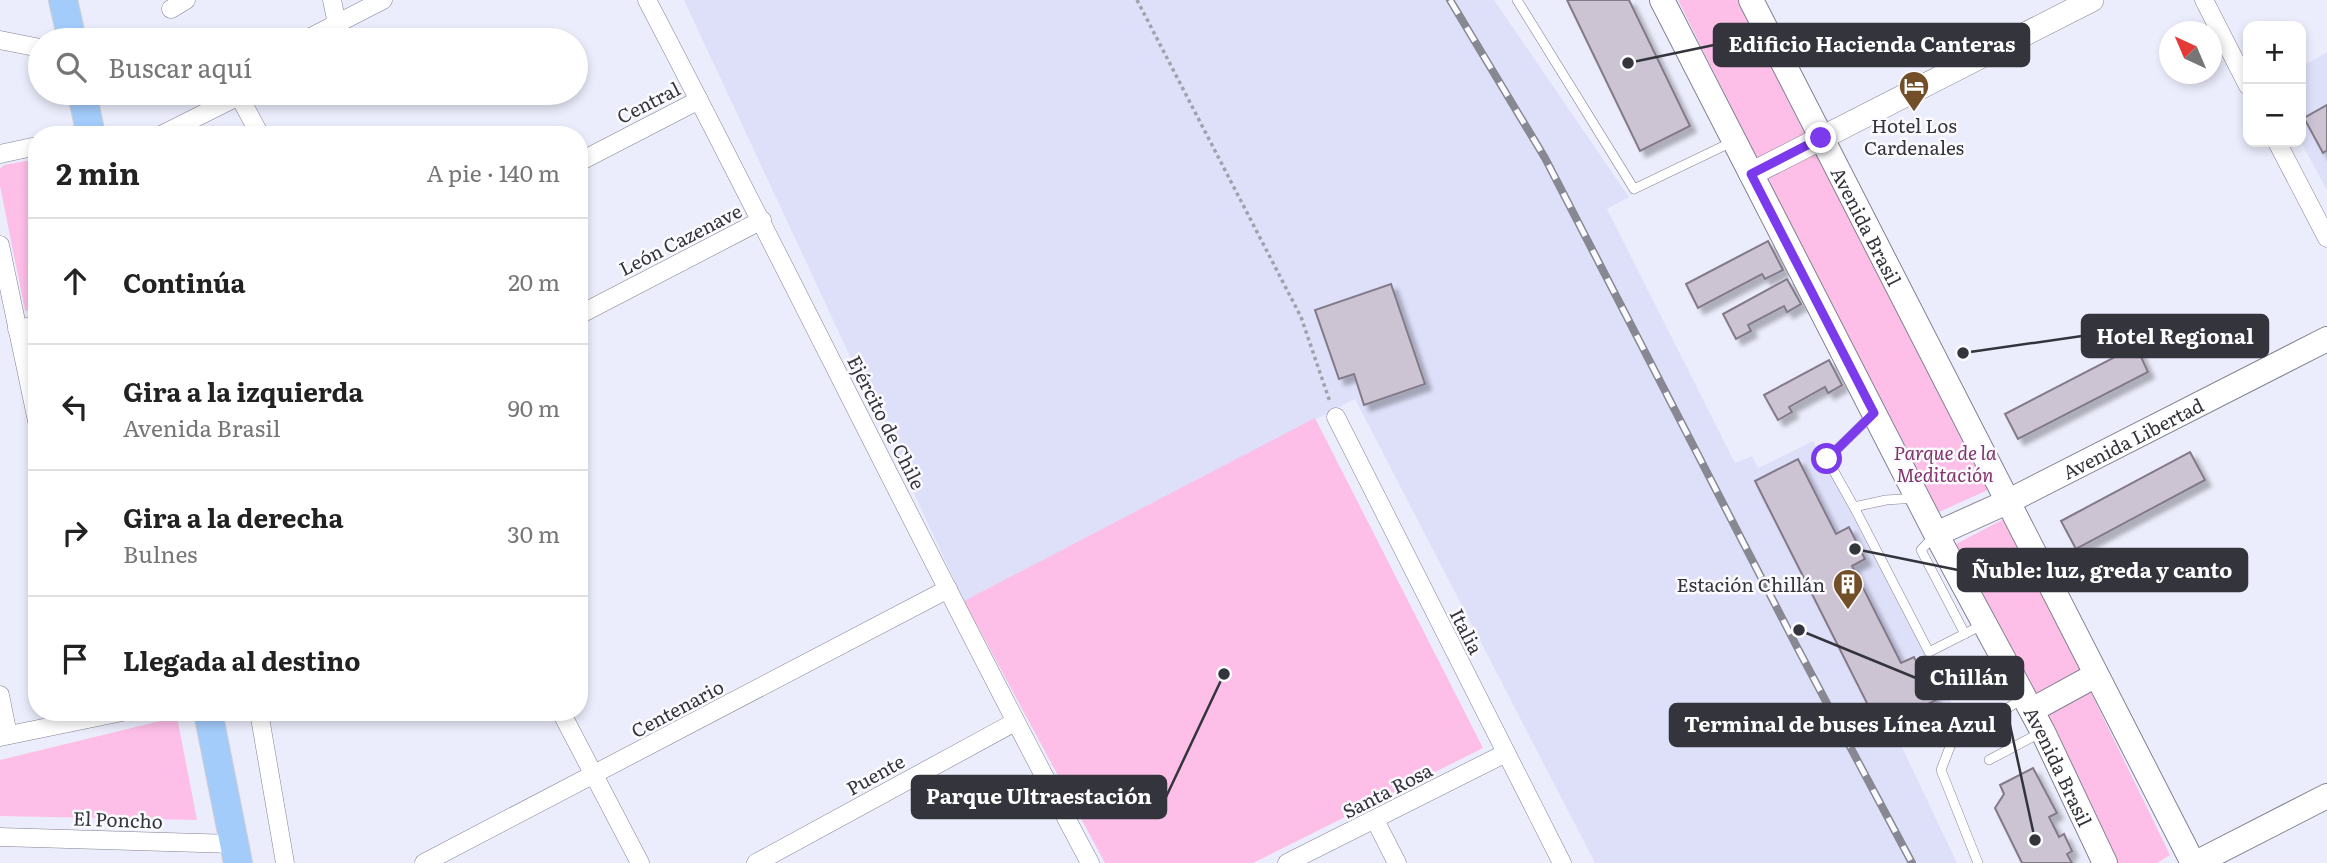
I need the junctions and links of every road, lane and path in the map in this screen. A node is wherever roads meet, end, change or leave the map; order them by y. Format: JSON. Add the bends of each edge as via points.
{"nodes":[{"id":1,"x":64,"y":0,"type":"edge"},
{"id":2,"x":332,"y":0,"type":"edge"},
{"id":3,"x":383,"y":0,"type":"edge"},
{"id":4,"x":647,"y":0,"type":"edge"},
{"id":5,"x":1137,"y":0,"type":"edge"},
{"id":6,"x":1517,"y":0,"type":"edge"},
{"id":7,"x":1662,"y":0,"type":"edge"},
{"id":8,"x":1751,"y":0,"type":"edge"},
{"id":9,"x":2092,"y":0,"type":"edge"},
{"id":10,"x":2204,"y":0,"type":"edge"},
{"id":11,"x":337,"y":24,"type":"junction"},
{"id":12,"x":70,"y":28,"type":"edge"},
{"id":13,"x":329,"y":28,"type":"edge"},
{"id":14,"x":0,"y":40,"type":"edge"},
{"id":15,"x":28,"y":46,"type":"edge"},
{"id":16,"x":2247,"y":84,"type":"edge"},
{"id":17,"x":699,"y":100,"type":"junction"},
{"id":18,"x":85,"y":105,"type":"edge"},
{"id":19,"x":219,"y":105,"type":"edge"},
{"id":20,"x":245,"y":105,"type":"edge"},
{"id":21,"x":89,"y":126,"type":"edge"},
{"id":22,"x":178,"y":126,"type":"edge"},
{"id":23,"x":256,"y":126,"type":"edge"},
{"id":24,"x":1821,"y":138,"type":"junction"},
{"id":25,"x":1734,"y":141,"type":"junction"},
{"id":26,"x":2280,"y":147,"type":"edge"},
{"id":27,"x":28,"y":148,"type":"edge"},
{"id":28,"x":0,"y":154,"type":"edge"},
{"id":29,"x":588,"y":157,"type":"edge"},
{"id":30,"x":1751,"y":174,"type":"junction"},
{"id":31,"x":762,"y":220,"type":"junction"},
{"id":32,"x":2327,"y":238,"type":"edge"},
{"id":33,"x":0,"y":245,"type":"edge"},
{"id":34,"x":588,"y":310,"type":"edge"},
{"id":35,"x":28,"y":327,"type":"edge"},
{"id":36,"x":18,"y":329,"type":"junction"},
{"id":37,"x":2327,"y":339,"type":"edge"},
{"id":38,"x":28,"y":377,"type":"edge"},
{"id":39,"x":1874,"y":413,"type":"junction"},
{"id":40,"x":1336,"y":417,"type":"joint"},
{"id":41,"x":1918,"y":498,"type":"junction"},
{"id":42,"x":2007,"y":502,"type":"junction"},
{"id":43,"x":1854,"y":507,"type":"junction"},
{"id":44,"x":1936,"y":534,"type":"junction"},
{"id":45,"x":948,"y":589,"type":"junction"},
{"id":46,"x":1975,"y":629,"type":"junction"},
{"id":47,"x":2096,"y":675,"type":"junction"},
{"id":48,"x":0,"y":695,"type":"edge"},
{"id":49,"x":2033,"y":713,"type":"junction"},
{"id":50,"x":71,"y":721,"type":"edge"},
{"id":51,"x":210,"y":721,"type":"edge"},
{"id":52,"x":260,"y":721,"type":"edge"},
{"id":53,"x":566,"y":721,"type":"edge"},
{"id":54,"x":1014,"y":722,"type":"junction"},
{"id":55,"x":4,"y":736,"type":"edge"},
{"id":56,"x":1506,"y":753,"type":"junction"},
{"id":57,"x":1989,"y":760,"type":"dead end"},
{"id":58,"x":594,"y":775,"type":"junction"},
{"id":59,"x":2324,"y":804,"type":"edge"},
{"id":60,"x":1375,"y":820,"type":"junction"},
{"id":61,"x":0,"y":837,"type":"edge"},
{"id":62,"x":236,"y":853,"type":"edge"},
{"id":63,"x":285,"y":863,"type":"edge"},
{"id":64,"x":425,"y":863,"type":"edge"},
{"id":65,"x":640,"y":863,"type":"edge"},
{"id":66,"x":756,"y":863,"type":"edge"},
{"id":67,"x":1090,"y":863,"type":"edge"},
{"id":68,"x":1287,"y":863,"type":"edge"},
{"id":69,"x":1397,"y":863,"type":"edge"},
{"id":70,"x":1562,"y":863,"type":"edge"},
{"id":71,"x":1978,"y":863,"type":"edge"},
{"id":72,"x":2105,"y":863,"type":"edge"},
{"id":73,"x":2195,"y":863,"type":"edge"}],
"edges":[{"from":1,"to":12,"type":"main road"},
{"from":2,"to":11,"type":"street"},
{"from":3,"to":11,"type":"street"},
{"from":4,"to":17,"type":"street","name":"Ejército de Chile"},
{"from":5,"to":40,"type":"path","via":[[1301,317]]},
{"from":6,"to":25,"type":"lane","via":[[1634,189]]},
{"from":7,"to":25,"type":"main road","name":"Avenida Brasil"},
{"from":8,"to":24,"type":"main road","name":"Avenida Brasil"},
{"from":9,"to":24,"type":"street"},
{"from":10,"to":16,"type":"street"},
{"from":11,"to":13,"type":"street"},
{"from":14,"to":15,"type":"street"},
{"from":17,"to":29,"type":"street","name":"Central"},
{"from":17,"to":31,"type":"street","name":"Ejército de Chile"},
{"from":18,"to":21,"type":"main road"},
{"from":19,"to":22,"type":"street"},
{"from":20,"to":23,"type":"street"},
{"from":24,"to":30,"type":"street"},
{"from":24,"to":42,"type":"main road","name":"Avenida Brasil"},
{"from":25,"to":30,"type":"main road","name":"Avenida Brasil"},
{"from":26,"to":32,"type":"street"},
{"from":27,"to":28,"type":"street"},
{"from":30,"to":39,"type":"main road","name":"Avenida Brasil"},
{"from":31,"to":34,"type":"street","name":"León Cazenave"},
{"from":31,"to":45,"type":"street","name":"Ejército de Chile"},
{"from":33,"to":36,"type":"street"},
{"from":35,"to":36,"type":"street"},
{"from":36,"to":38,"type":"street"},
{"from":37,"to":42,"type":"main road","name":"Avenida Libertad"},
{"from":39,"to":41,"type":"main road","name":"Avenida Brasil"},
{"from":39,"to":43,"type":"lane","via":[[1827,459]]},
{"from":40,"to":56,"type":"street","name":"Italia"},
{"from":41,"to":43,"type":"lane"},
{"from":41,"to":44,"type":"main road","name":"Avenida Brasil"},
{"from":42,"to":44,"type":"main road","name":"Avenida Libertad"},
{"from":42,"to":47,"type":"main road","name":"Avenida Brasil"},
{"from":43,"to":46,"type":"lane","via":[[1929,652]]},
{"from":44,"to":46,"type":"main road","name":"Avenida Brasil"},
{"from":45,"to":54,"type":"street","name":"Ejército de Chile"},
{"from":45,"to":58,"type":"street","name":"Centenario"},
{"from":46,"to":49,"type":"main road","name":"Avenida Brasil"},
{"from":47,"to":49,"type":"main road"},
{"from":47,"to":73,"type":"main road","name":"Avenida Brasil"},
{"from":48,"to":55,"type":"street"},
{"from":49,"to":57,"type":"lane"},
{"from":49,"to":71,"type":"lane","via":[[1951,744],[1941,769]]},
{"from":49,"to":72,"type":"main road","name":"Avenida Brasil"},
{"from":50,"to":55,"type":"street"},
{"from":51,"to":62,"type":"main road"},
{"from":52,"to":63,"type":"street"},
{"from":53,"to":58,"type":"street"},
{"from":54,"to":66,"type":"street","name":"Puente"},
{"from":54,"to":67,"type":"street","name":"Ejército de Chile"},
{"from":56,"to":60,"type":"street","name":"Santa Rosa"},
{"from":56,"to":70,"type":"street","name":"Italia"},
{"from":58,"to":64,"type":"street","name":"Centenario"},
{"from":58,"to":65,"type":"street"},
{"from":59,"to":73,"type":"main road"},
{"from":60,"to":68,"type":"street","name":"Santa Rosa"},
{"from":60,"to":69,"type":"street"},
{"from":61,"to":62,"type":"street","name":"El Poncho"}]}
